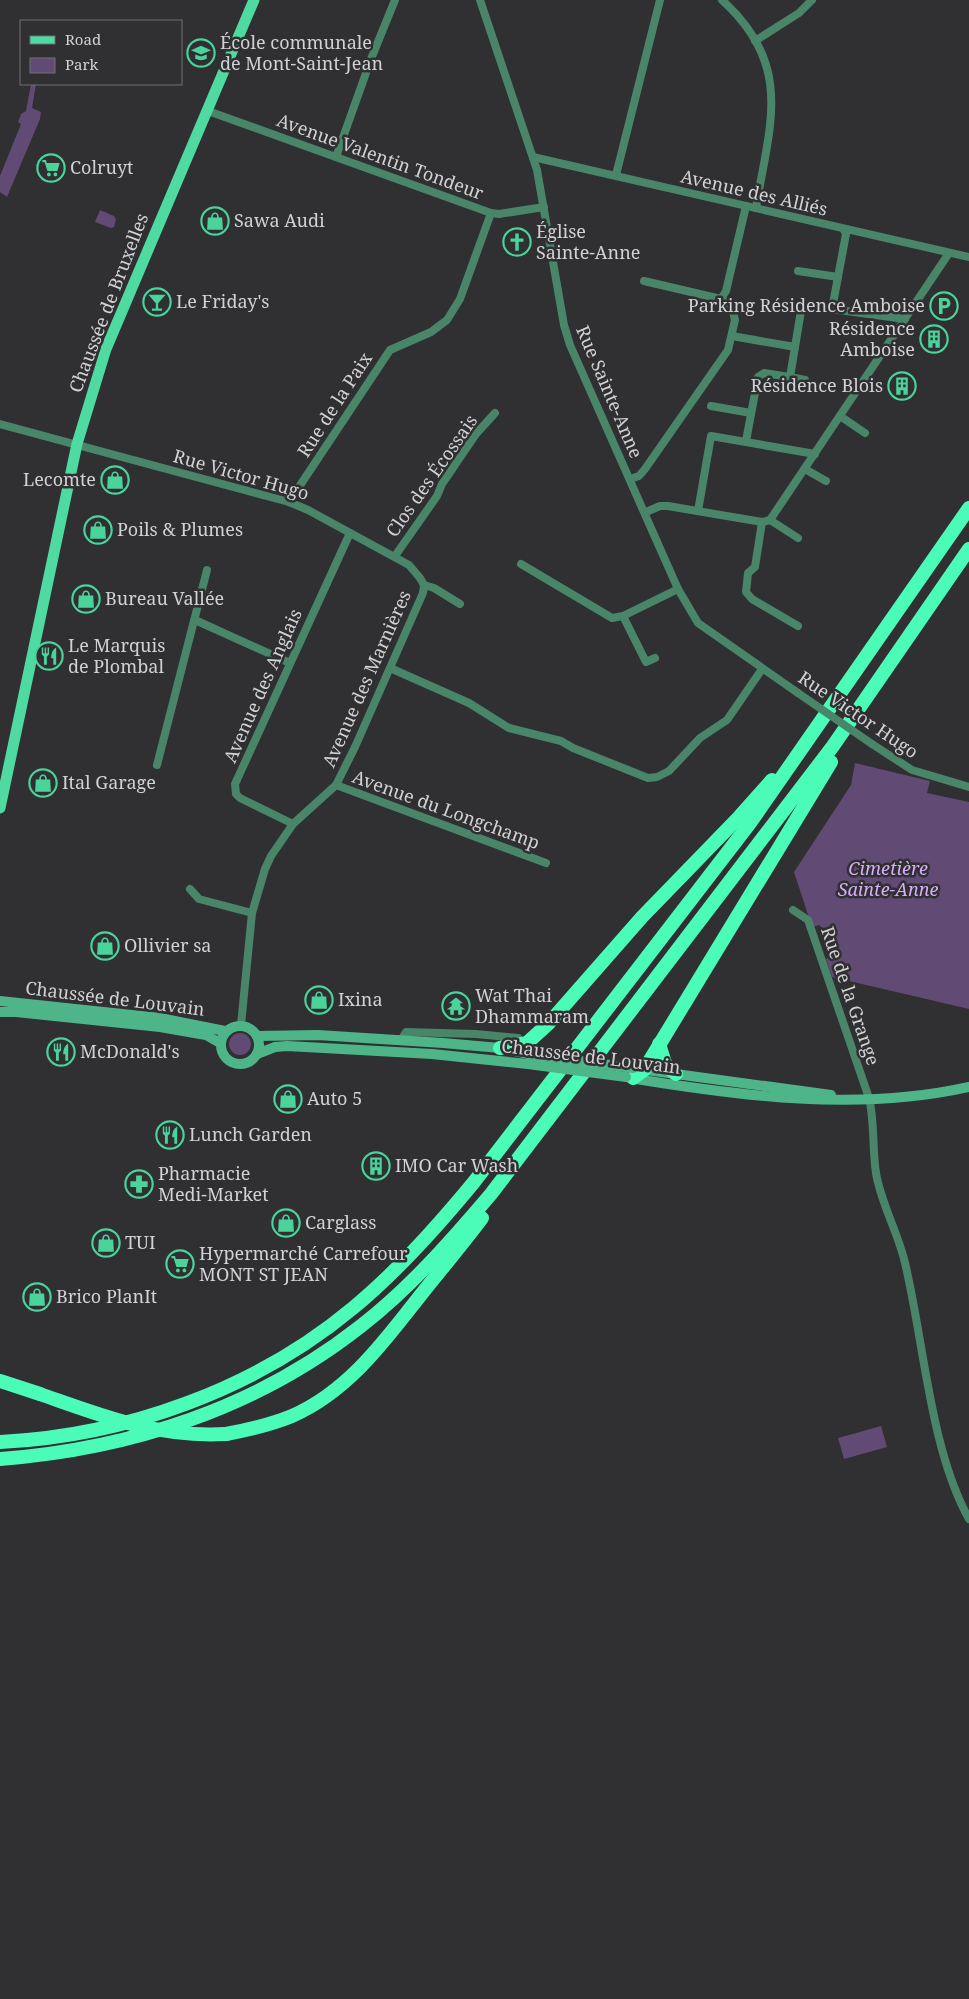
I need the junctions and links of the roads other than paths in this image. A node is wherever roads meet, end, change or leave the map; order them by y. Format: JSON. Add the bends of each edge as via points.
{"nodes":[{"id":1,"x":254,"y":0,"type":"edge"},
{"id":2,"x":395,"y":0,"type":"edge"},
{"id":3,"x":480,"y":0,"type":"edge"},
{"id":4,"x":660,"y":0,"type":"edge"},
{"id":5,"x":722,"y":0,"type":"edge"},
{"id":6,"x":812,"y":0,"type":"edge"},
{"id":7,"x":755,"y":42,"type":"junction"},
{"id":8,"x":208,"y":111,"type":"junction"},
{"id":9,"x":336,"y":157,"type":"junction"},
{"id":10,"x":533,"y":157,"type":"junction"},
{"id":11,"x":616,"y":175,"type":"junction"},
{"id":12,"x":746,"y":206,"type":"junction"},
{"id":13,"x":544,"y":207,"type":"junction"},
{"id":14,"x":756,"y":208,"type":"junction"},
{"id":15,"x":491,"y":213,"type":"junction"},
{"id":16,"x":844,"y":230,"type":"junction"},
{"id":17,"x":949,"y":254,"type":"junction"},
{"id":18,"x":969,"y":257,"type":"edge"},
{"id":19,"x":798,"y":271,"type":"dead end"},
{"id":20,"x":838,"y":277,"type":"junction"},
{"id":21,"x":644,"y":281,"type":"dead end"},
{"id":22,"x":721,"y":299,"type":"junction"},
{"id":23,"x":832,"y":309,"type":"junction"},
{"id":24,"x":905,"y":319,"type":"junction"},
{"id":25,"x":732,"y":336,"type":"junction"},
{"id":26,"x":795,"y":347,"type":"junction"},
{"id":27,"x":790,"y":377,"type":"junction"},
{"id":28,"x":805,"y":380,"type":"dead end"},
{"id":29,"x":711,"y":406,"type":"dead end"},
{"id":30,"x":495,"y":413,"type":"dead end"},
{"id":31,"x":751,"y":413,"type":"junction"},
{"id":32,"x":840,"y":416,"type":"junction"},
{"id":33,"x":0,"y":424,"type":"edge"},
{"id":34,"x":865,"y":433,"type":"dead end"},
{"id":35,"x":746,"y":441,"type":"junction"},
{"id":36,"x":77,"y":444,"type":"junction"},
{"id":37,"x":815,"y":454,"type":"junction"},
{"id":38,"x":805,"y":469,"type":"junction"},
{"id":39,"x":630,"y":479,"type":"junction"},
{"id":40,"x":826,"y":480,"type":"dead end"},
{"id":41,"x":289,"y":502,"type":"junction"},
{"id":42,"x":969,"y":508,"type":"edge"},
{"id":43,"x":698,"y":511,"type":"junction"},
{"id":44,"x":646,"y":512,"type":"junction"},
{"id":45,"x":770,"y":520,"type":"junction"},
{"id":46,"x":762,"y":522,"type":"junction"},
{"id":47,"x":350,"y":533,"type":"junction"},
{"id":48,"x":798,"y":538,"type":"dead end"},
{"id":49,"x":969,"y":549,"type":"edge"},
{"id":50,"x":395,"y":556,"type":"junction"},
{"id":51,"x":520,"y":564,"type":"dead end"},
{"id":52,"x":208,"y":570,"type":"dead end"},
{"id":53,"x":424,"y":585,"type":"junction"},
{"id":54,"x":678,"y":589,"type":"junction"},
{"id":55,"x":460,"y":604,"type":"dead end"},
{"id":56,"x":623,"y":616,"type":"junction"},
{"id":57,"x":195,"y":620,"type":"junction"},
{"id":58,"x":798,"y":626,"type":"dead end"},
{"id":59,"x":655,"y":658,"type":"dead end"},
{"id":60,"x":290,"y":663,"type":"junction"},
{"id":61,"x":390,"y":668,"type":"junction"},
{"id":62,"x":762,"y":669,"type":"junction"},
{"id":63,"x":834,"y":746,"type":"junction"},
{"id":64,"x":157,"y":765,"type":"dead end"},
{"id":65,"x":792,"y":765,"type":"junction"},
{"id":66,"x":336,"y":785,"type":"junction"},
{"id":67,"x":969,"y":787,"type":"edge"},
{"id":68,"x":0,"y":808,"type":"edge"},
{"id":69,"x":293,"y":824,"type":"junction"},
{"id":70,"x":546,"y":863,"type":"dead end"},
{"id":71,"x":190,"y":889,"type":"dead end"},
{"id":72,"x":793,"y":910,"type":"dead end"},
{"id":73,"x":252,"y":913,"type":"junction"},
{"id":74,"x":0,"y":1001,"type":"edge"},
{"id":75,"x":0,"y":1012,"type":"edge"},
{"id":76,"x":240,"y":1025,"type":"junction"},
{"id":77,"x":225,"y":1031,"type":"junction"},
{"id":78,"x":448,"y":1032,"type":"junction"},
{"id":79,"x":257,"y":1036,"type":"junction"},
{"id":80,"x":368,"y":1038,"type":"junction"},
{"id":81,"x":518,"y":1038,"type":"dead end"},
{"id":82,"x":401,"y":1040,"type":"junction"},
{"id":83,"x":220,"y":1043,"type":"junction"},
{"id":84,"x":443,"y":1043,"type":"junction"},
{"id":85,"x":659,"y":1044,"type":"junction"},
{"id":86,"x":324,"y":1048,"type":"junction"},
{"id":87,"x":500,"y":1048,"type":"junction"},
{"id":88,"x":257,"y":1054,"type":"junction"},
{"id":89,"x":432,"y":1054,"type":"junction"},
{"id":90,"x":530,"y":1060,"type":"junction"},
{"id":91,"x":634,"y":1073,"type":"junction"},
{"id":92,"x":676,"y":1074,"type":"junction"},
{"id":93,"x":969,"y":1087,"type":"edge"},
{"id":94,"x":854,"y":1098,"type":"junction"},
{"id":95,"x":869,"y":1098,"type":"junction"},
{"id":96,"x":491,"y":1194,"type":"junction"},
{"id":97,"x":0,"y":1381,"type":"edge"},
{"id":98,"x":0,"y":1442,"type":"edge"},
{"id":99,"x":0,"y":1458,"type":"edge"},
{"id":100,"x":969,"y":1519,"type":"edge"}],
"edges":[{"from":1,"to":8,"type":"main road","name":"Chaussée de Bruxelles"},
{"from":2,"to":9,"type":"street"},
{"from":3,"to":10,"type":"street","name":"Rue Sainte-Anne"},
{"from":4,"to":11,"type":"street"},
{"from":5,"to":7,"type":"street","via":[[740,18]]},
{"from":6,"to":7,"type":"street","via":[[799,13]]},
{"from":7,"to":14,"type":"street","via":[[768,71],[772,109]]},
{"from":8,"to":9,"type":"street","name":"Avenue Valentin Tondeur"},
{"from":8,"to":36,"type":"main road","name":"Chaussée de Bruxelles","via":[[106,348]]},
{"from":9,"to":15,"type":"street","name":"Avenue Valentin Tondeur"},
{"from":10,"to":11,"type":"street","name":"Avenue des Alliés"},
{"from":10,"to":13,"type":"street","name":"Rue Sainte-Anne"},
{"from":11,"to":12,"type":"street","name":"Avenue des Alliés"},
{"from":12,"to":14,"type":"street","name":"Avenue des Alliés"},
{"from":12,"to":22,"type":"street"},
{"from":13,"to":15,"type":"street","name":"Avenue Valentin Tondeur"},
{"from":13,"to":39,"type":"street","name":"Rue Sainte-Anne","via":[[570,345]]},
{"from":14,"to":16,"type":"street","name":"Avenue des Alliés"},
{"from":15,"to":41,"type":"street","name":"Rue de la Paix","via":[[460,299],[447,320],[431,332],[390,350]]},
{"from":16,"to":17,"type":"street","name":"Avenue des Alliés"},
{"from":16,"to":20,"type":"street"},
{"from":17,"to":18,"type":"street","name":"Avenue des Alliés"},
{"from":17,"to":24,"type":"street"},
{"from":19,"to":20,"type":"street"},
{"from":20,"to":23,"type":"street"},
{"from":21,"to":22,"type":"street"},
{"from":22,"to":25,"type":"street","via":[[734,314]]},
{"from":23,"to":24,"type":"street"},
{"from":23,"to":26,"type":"street","via":[[802,305]]},
{"from":24,"to":32,"type":"street"},
{"from":25,"to":26,"type":"street"},
{"from":25,"to":39,"type":"street","via":[[728,350],[679,423],[639,476]]},
{"from":26,"to":27,"type":"street"},
{"from":27,"to":28,"type":"street"},
{"from":27,"to":31,"type":"street","via":[[760,374]]},
{"from":29,"to":31,"type":"street"},
{"from":30,"to":50,"type":"street","name":"Clos des Écossais","via":[[476,434]]},
{"from":31,"to":35,"type":"street"},
{"from":32,"to":34,"type":"street"},
{"from":32,"to":37,"type":"street"},
{"from":33,"to":36,"type":"street","name":"Rue Victor Hugo"},
{"from":35,"to":37,"type":"street"},
{"from":35,"to":43,"type":"street","via":[[711,436]]},
{"from":36,"to":41,"type":"street","name":"Rue Victor Hugo"},
{"from":36,"to":68,"type":"main road","name":"Chaussée de Bruxelles"},
{"from":37,"to":38,"type":"street"},
{"from":38,"to":40,"type":"street"},
{"from":38,"to":45,"type":"street"},
{"from":39,"to":44,"type":"street","name":"Rue Sainte-Anne"},
{"from":41,"to":47,"type":"street","name":"Rue Victor Hugo"},
{"from":42,"to":65,"type":"highway"},
{"from":43,"to":44,"type":"street","via":[[660,506]]},
{"from":43,"to":46,"type":"street"},
{"from":44,"to":54,"type":"street","name":"Rue Sainte-Anne"},
{"from":45,"to":46,"type":"street"},
{"from":45,"to":48,"type":"street"},
{"from":46,"to":58,"type":"street","via":[[755,567],[748,573],[746,592],[752,599]]},
{"from":47,"to":50,"type":"street","name":"Rue Victor Hugo"},
{"from":47,"to":60,"type":"street","name":"Avenue des Anglais"},
{"from":49,"to":63,"type":"highway"},
{"from":50,"to":53,"type":"street","name":"Rue Victor Hugo","via":[[416,572]]},
{"from":51,"to":56,"type":"street","via":[[612,618]]},
{"from":52,"to":57,"type":"street"},
{"from":53,"to":55,"type":"street","name":"Rue Victor Hugo"},
{"from":53,"to":61,"type":"street","name":"Avenue des Marnières"},
{"from":54,"to":56,"type":"street"},
{"from":54,"to":62,"type":"street","name":"Rue Sainte-Anne","via":[[698,623]]},
{"from":56,"to":59,"type":"street","via":[[646,662]]},
{"from":57,"to":60,"type":"street"},
{"from":57,"to":64,"type":"street"},
{"from":60,"to":69,"type":"street","name":"Avenue des Anglais","via":[[235,789],[240,798]]},
{"from":61,"to":62,"type":"street","via":[[469,703],[509,728],[561,741],[648,778],[669,771],[700,738],[727,720]]},
{"from":61,"to":66,"type":"street","name":"Avenue des Marnières"},
{"from":62,"to":67,"type":"street","name":"Rue Victor Hugo","bridge":true,"via":[[912,770]]},
{"from":63,"to":85,"type":"highway","via":[[831,763]]},
{"from":63,"to":96,"type":"highway"},
{"from":65,"to":87,"type":"highway","via":[[776,774],[535,1037],[516,1046]]},
{"from":65,"to":98,"type":"highway","via":[[704,885],[474,1182],[439,1225],[352,1309],[302,1346],[249,1376],[186,1404],[93,1430]]},
{"from":66,"to":69,"type":"street","name":"Avenue des Marnières"},
{"from":66,"to":70,"type":"street","name":"Avenue du Longchamp"},
{"from":69,"to":73,"type":"street","name":"Avenue des Marnières","via":[[268,863],[258,886]]},
{"from":71,"to":73,"type":"street","via":[[199,899]]},
{"from":72,"to":95,"type":"street","name":"Rue de la Grange","via":[[808,920]]},
{"from":73,"to":76,"type":"street","name":"Avenue des Marnières"},
{"from":74,"to":77,"type":"main road","name":"Chaussée de Louvain","via":[[160,1018]]},
{"from":75,"to":83,"type":"main road","name":"Chaussée de Louvain","via":[[160,1027],[206,1035]]},
{"from":76,"to":77,"type":"main road"},
{"from":76,"to":79,"type":"main road"},
{"from":77,"to":83,"type":"main road"},
{"from":78,"to":81,"type":"street"},
{"from":78,"to":82,"type":"street","via":[[406,1032]]},
{"from":78,"to":84,"type":"street"},
{"from":79,"to":80,"type":"main road","name":"Chaussée de Louvain"},
{"from":79,"to":88,"type":"main road"},
{"from":80,"to":82,"type":"main road","name":"Chaussée de Louvain"},
{"from":80,"to":86,"type":"main road","name":"Chaussée de Louvain","via":[[369,1043],[364,1045],[338,1044]]},
{"from":82,"to":84,"type":"main road","name":"Chaussée de Louvain"},
{"from":83,"to":88,"type":"main road","via":[[224,1057],[234,1064],[245,1064]]},
{"from":84,"to":87,"type":"main road","name":"Chaussée de Louvain"},
{"from":84,"to":89,"type":"street"},
{"from":85,"to":91,"type":"highway"},
{"from":85,"to":92,"type":"highway","via":[[664,1063]]},
{"from":86,"to":88,"type":"main road","name":"Chaussée de Louvain","via":[[284,1046]]},
{"from":86,"to":89,"type":"main road","name":"Chaussée de Louvain"},
{"from":87,"to":90,"type":"main road","name":"Chaussée de Louvain"},
{"from":89,"to":90,"type":"main road","name":"Chaussée de Louvain"},
{"from":90,"to":91,"type":"main road","name":"Chaussée de Louvain","bridge":true},
{"from":91,"to":92,"type":"main road","name":"Chaussée de Louvain"},
{"from":91,"to":94,"type":"main road","name":"Chaussée de Louvain","via":[[809,1100]]},
{"from":92,"to":94,"type":"main road","name":"Chaussée de Louvain"},
{"from":93,"to":95,"type":"main road","name":"Chaussée de Louvain","via":[[912,1096]]},
{"from":94,"to":95,"type":"main road","name":"Chaussée de Louvain"},
{"from":95,"to":100,"type":"street","name":"Rue de la Grange","via":[[878,1186],[904,1261],[950,1478]]},
{"from":96,"to":97,"type":"highway","bridge":true,"via":[[487,1212],[386,1341],[360,1369],[324,1398],[292,1416],[259,1428],[226,1434],[176,1434],[140,1427]]},
{"from":96,"to":99,"type":"highway","via":[[414,1279],[361,1327],[252,1395],[200,1418],[133,1439],[72,1451]]}]}
